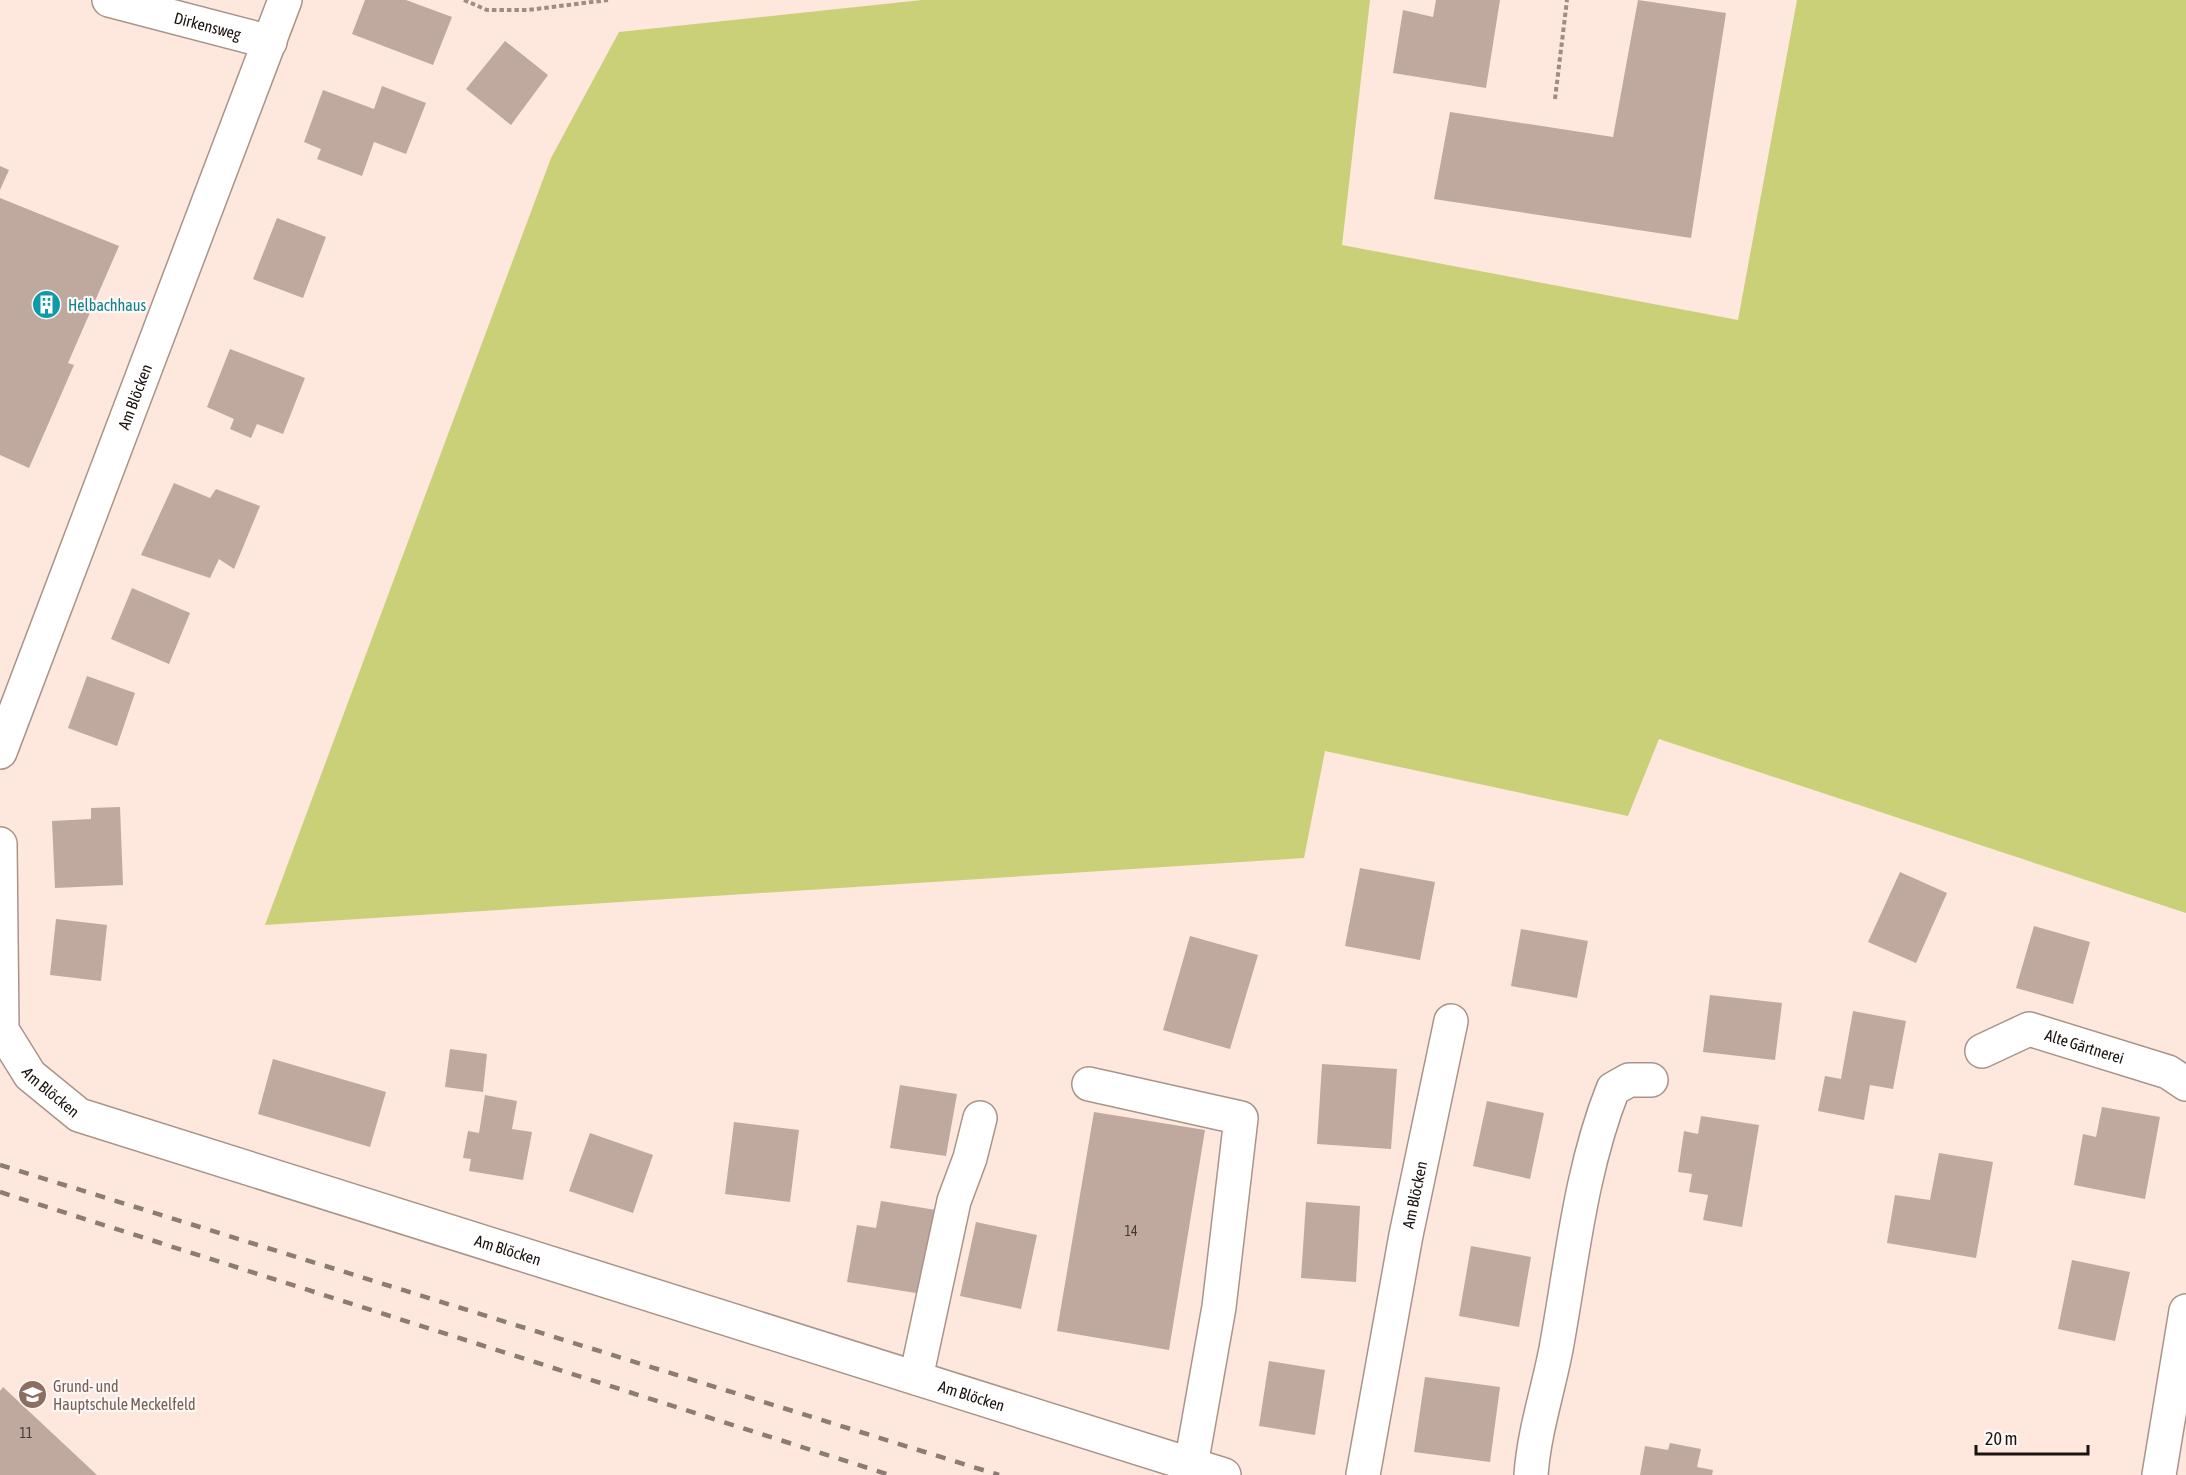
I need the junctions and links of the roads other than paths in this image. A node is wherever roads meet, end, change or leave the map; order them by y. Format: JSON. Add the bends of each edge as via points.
{"nodes":[{"id":1,"x":109,"y":0,"type":"edge"},
{"id":2,"x":285,"y":0,"type":"edge"},
{"id":3,"x":270,"y":42,"type":"junction"},
{"id":4,"x":0,"y":752,"type":"edge"},
{"id":5,"x":0,"y":844,"type":"edge"},
{"id":6,"x":1451,"y":1021,"type":"dead end"},
{"id":7,"x":1982,"y":1052,"type":"dead end"},
{"id":8,"x":1651,"y":1080,"type":"dead end"},
{"id":9,"x":1089,"y":1084,"type":"dead end"},
{"id":10,"x":2186,"y":1084,"type":"edge"},
{"id":11,"x":980,"y":1118,"type":"dead end"},
{"id":12,"x":2186,"y":1311,"type":"edge"},
{"id":13,"x":916,"y":1378,"type":"junction"},
{"id":14,"x":1191,"y":1465,"type":"junction"},
{"id":15,"x":1224,"y":1475,"type":"edge"},
{"id":16,"x":1363,"y":1475,"type":"edge"},
{"id":17,"x":1531,"y":1475,"type":"edge"},
{"id":18,"x":2159,"y":1475,"type":"edge"}],
"edges":[{"from":1,"to":3,"type":"street","name":"Dirkensweg"},
{"from":2,"to":3,"type":"street","name":"Am Blöcken"},
{"from":3,"to":4,"type":"street","name":"Am Blöcken"},
{"from":5,"to":13,"type":"street","name":"Am Blöcken","via":[[2,1030],[30,1075],[79,1115]]},
{"from":6,"to":16,"type":"street","name":"Am Blöcken","via":[[1406,1235]]},
{"from":7,"to":10,"type":"street","name":"Alte Gärtnerei","via":[[2029,1029],[2168,1072]]},
{"from":8,"to":17,"type":"street","via":[[1629,1080],[1613,1089],[1589,1159],[1553,1365],[1532,1451]]},
{"from":9,"to":14,"type":"street","via":[[1241,1118],[1219,1307]]},
{"from":11,"to":13,"type":"street","via":[[954,1201]]},
{"from":12,"to":18,"type":"street"},
{"from":13,"to":14,"type":"street","name":"Am Blöcken"},
{"from":14,"to":15,"type":"street","name":"Am Blöcken"}]}
